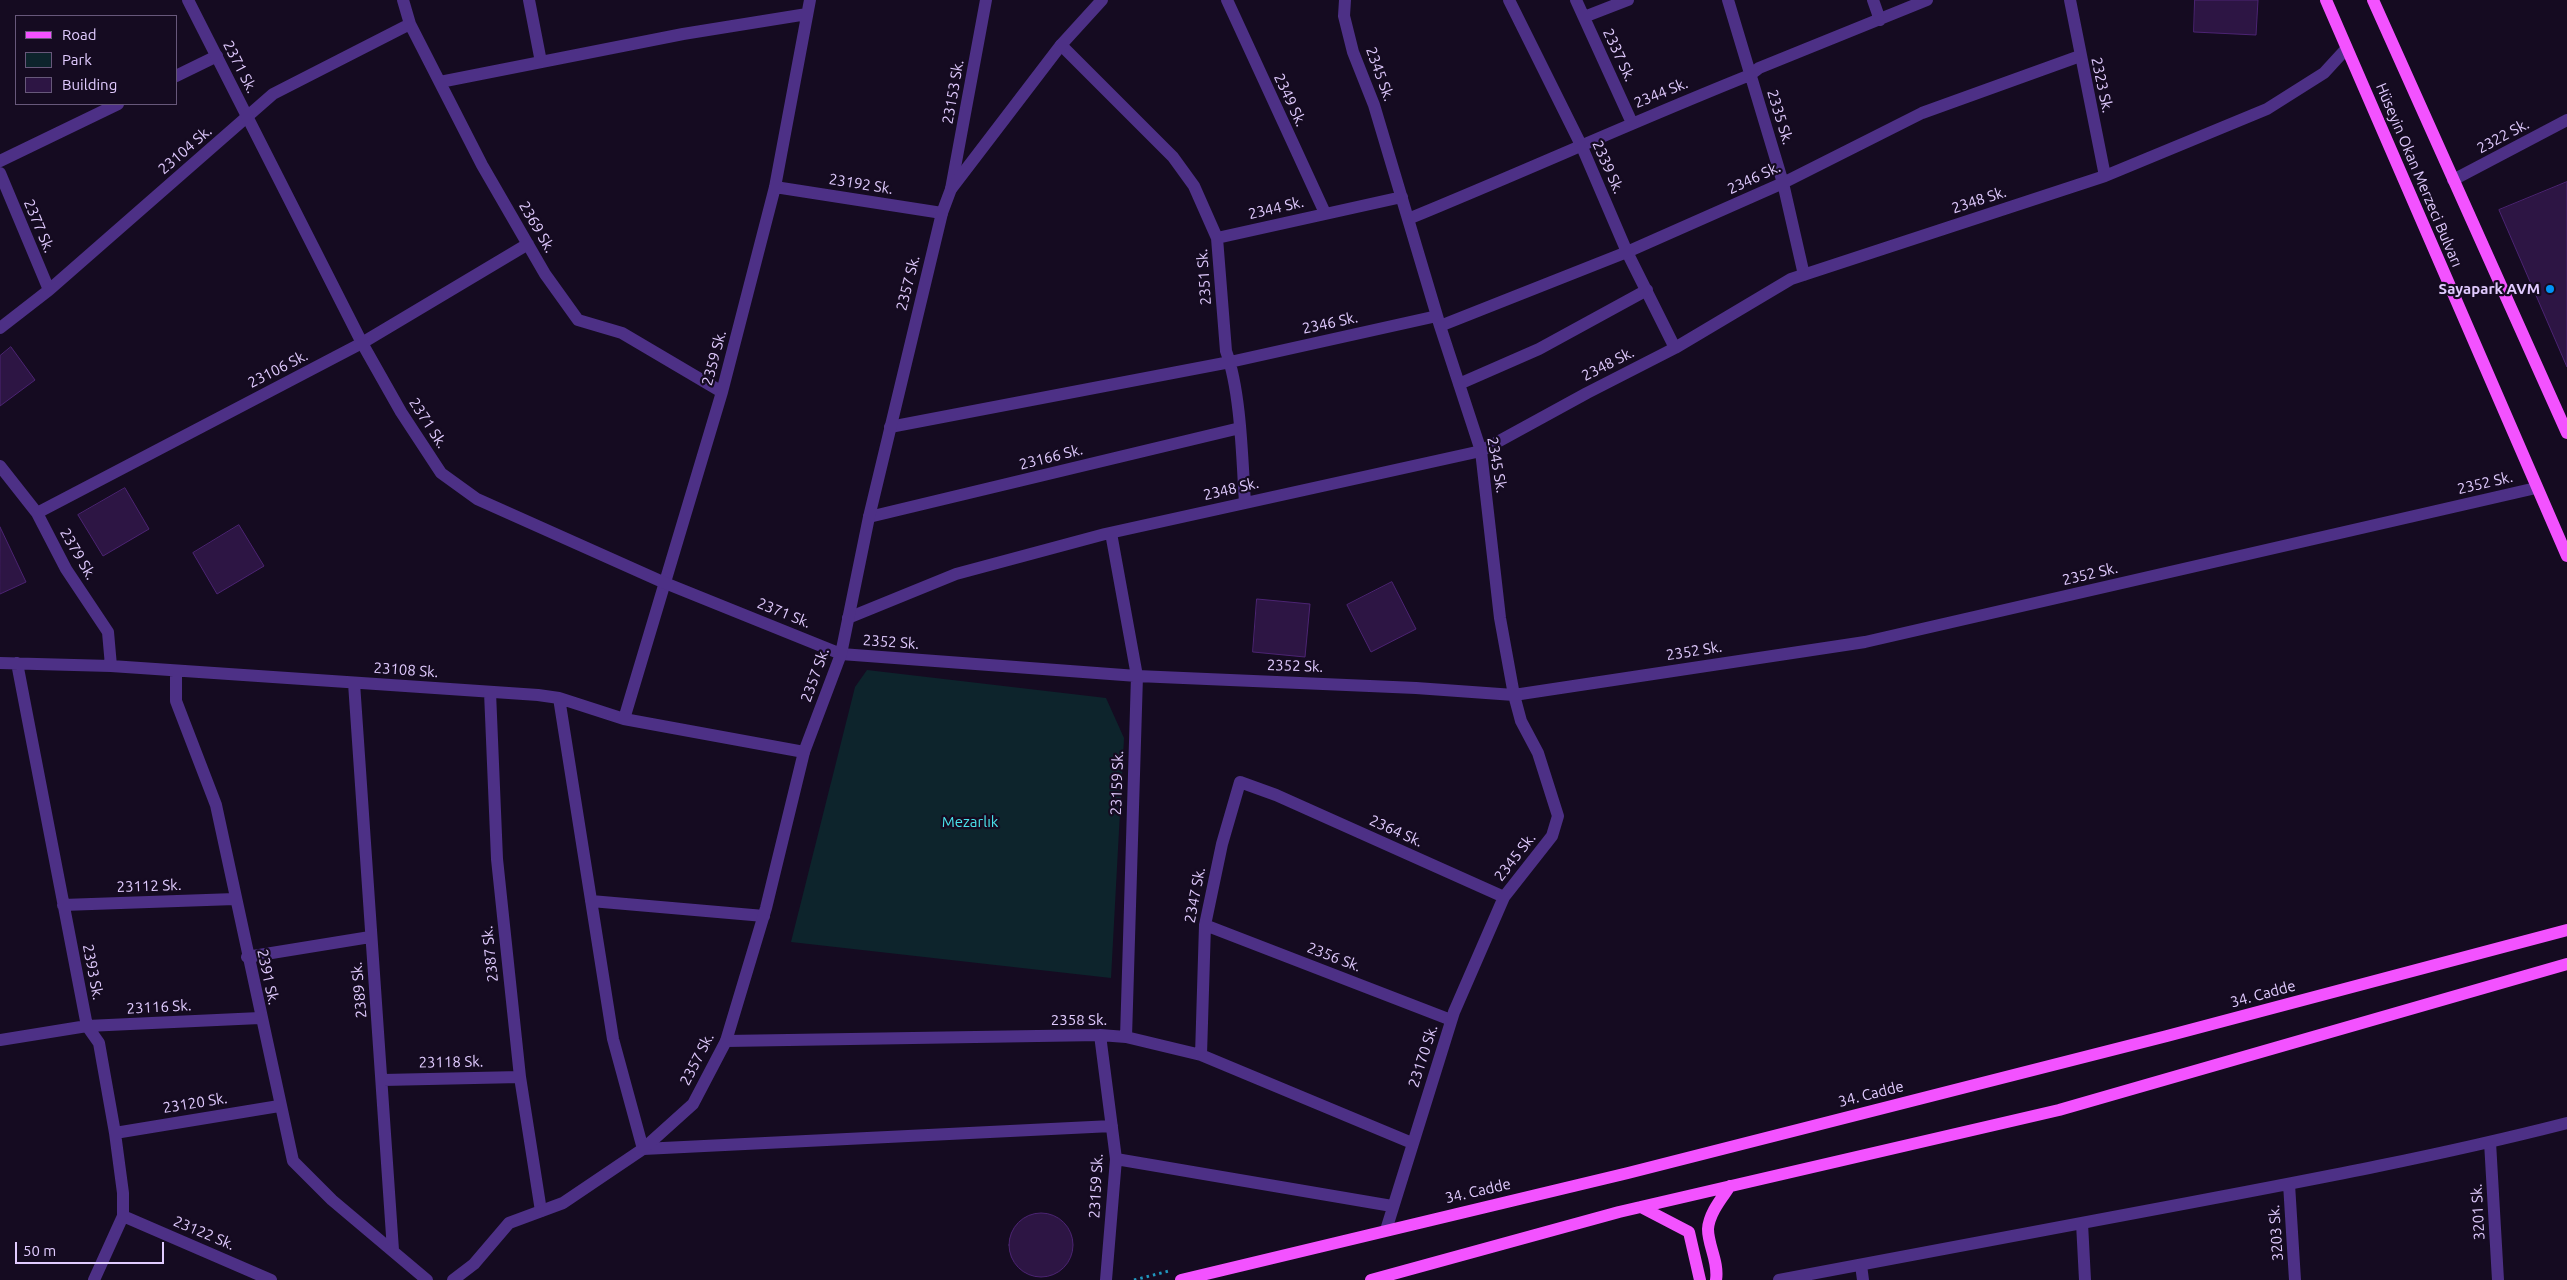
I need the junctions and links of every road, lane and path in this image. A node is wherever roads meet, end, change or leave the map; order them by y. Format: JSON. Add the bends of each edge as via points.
{"nodes":[{"id":1,"x":188,"y":0,"type":"edge"},
{"id":2,"x":403,"y":0,"type":"edge"},
{"id":3,"x":529,"y":0,"type":"edge"},
{"id":4,"x":810,"y":0,"type":"edge"},
{"id":5,"x":986,"y":0,"type":"edge"},
{"id":6,"x":1102,"y":0,"type":"edge"},
{"id":7,"x":1227,"y":0,"type":"edge"},
{"id":8,"x":1345,"y":0,"type":"edge"},
{"id":9,"x":1509,"y":0,"type":"edge"},
{"id":10,"x":1576,"y":0,"type":"edge"},
{"id":11,"x":1628,"y":0,"type":"edge"},
{"id":12,"x":1728,"y":0,"type":"edge"},
{"id":13,"x":1873,"y":0,"type":"edge"},
{"id":14,"x":1927,"y":0,"type":"edge"},
{"id":15,"x":2070,"y":0,"type":"edge"},
{"id":16,"x":2326,"y":0,"type":"edge"},
{"id":17,"x":2377,"y":2,"type":"edge"},
{"id":18,"x":807,"y":14,"type":"junction"},
{"id":19,"x":1584,"y":17,"type":"junction"},
{"id":20,"x":1880,"y":20,"type":"junction"},
{"id":21,"x":410,"y":24,"type":"junction"},
{"id":22,"x":1061,"y":45,"type":"junction"},
{"id":23,"x":2346,"y":49,"type":"junction"},
{"id":24,"x":217,"y":56,"type":"junction"},
{"id":25,"x":2080,"y":56,"type":"junction"},
{"id":26,"x":541,"y":62,"type":"junction"},
{"id":27,"x":178,"y":75,"type":"edge"},
{"id":28,"x":1750,"y":75,"type":"junction"},
{"id":29,"x":440,"y":82,"type":"junction"},
{"id":30,"x":116,"y":105,"type":"edge"},
{"id":31,"x":247,"y":117,"type":"junction"},
{"id":32,"x":2567,"y":120,"type":"edge"},
{"id":33,"x":1632,"y":123,"type":"junction"},
{"id":34,"x":1582,"y":147,"type":"junction"},
{"id":35,"x":0,"y":160,"type":"edge"},
{"id":36,"x":0,"y":173,"type":"edge"},
{"id":37,"x":2105,"y":176,"type":"junction"},
{"id":38,"x":2454,"y":180,"type":"junction"},
{"id":39,"x":1783,"y":183,"type":"junction"},
{"id":40,"x":775,"y":187,"type":"junction"},
{"id":41,"x":951,"y":190,"type":"junction"},
{"id":42,"x":1402,"y":198,"type":"junction"},
{"id":43,"x":942,"y":213,"type":"junction"},
{"id":44,"x":1325,"y":213,"type":"junction"},
{"id":45,"x":1408,"y":219,"type":"junction"},
{"id":46,"x":1218,"y":238,"type":"junction"},
{"id":47,"x":528,"y":244,"type":"junction"},
{"id":48,"x":1627,"y":252,"type":"junction"},
{"id":49,"x":1804,"y":275,"type":"junction"},
{"id":50,"x":49,"y":290,"type":"junction"},
{"id":51,"x":1647,"y":290,"type":"junction"},
{"id":52,"x":1439,"y":321,"type":"junction"},
{"id":53,"x":0,"y":328,"type":"edge"},
{"id":54,"x":362,"y":344,"type":"junction"},
{"id":55,"x":1675,"y":348,"type":"junction"},
{"id":56,"x":1230,"y":362,"type":"junction"},
{"id":57,"x":1459,"y":384,"type":"junction"},
{"id":58,"x":722,"y":392,"type":"junction"},
{"id":59,"x":890,"y":427,"type":"junction"},
{"id":60,"x":1240,"y":428,"type":"junction"},
{"id":61,"x":2567,"y":433,"type":"edge"},
{"id":62,"x":1481,"y":451,"type":"junction"},
{"id":63,"x":0,"y":466,"type":"edge"},
{"id":64,"x":2536,"y":488,"type":"junction"},
{"id":65,"x":1245,"y":503,"type":"junction"},
{"id":66,"x":37,"y":513,"type":"junction"},
{"id":67,"x":870,"y":517,"type":"junction"},
{"id":68,"x":1111,"y":533,"type":"junction"},
{"id":69,"x":2567,"y":556,"type":"edge"},
{"id":70,"x":665,"y":583,"type":"junction"},
{"id":71,"x":848,"y":618,"type":"junction"},
{"id":72,"x":841,"y":654,"type":"junction"},
{"id":73,"x":0,"y":663,"type":"edge"},
{"id":74,"x":17,"y":663,"type":"junction"},
{"id":75,"x":111,"y":666,"type":"junction"},
{"id":76,"x":176,"y":672,"type":"junction"},
{"id":77,"x":1137,"y":676,"type":"junction"},
{"id":78,"x":354,"y":683,"type":"junction"},
{"id":79,"x":490,"y":692,"type":"junction"},
{"id":80,"x":1514,"y":695,"type":"junction"},
{"id":81,"x":559,"y":698,"type":"junction"},
{"id":82,"x":624,"y":719,"type":"junction"},
{"id":83,"x":804,"y":752,"type":"junction"},
{"id":84,"x":1276,"y":795,"type":"joint"},
{"id":85,"x":1504,"y":897,"type":"junction"},
{"id":86,"x":235,"y":899,"type":"junction"},
{"id":87,"x":591,"y":902,"type":"junction"},
{"id":88,"x":63,"y":905,"type":"junction"},
{"id":89,"x":764,"y":916,"type":"junction"},
{"id":90,"x":1206,"y":924,"type":"junction"},
{"id":91,"x":2567,"y":930,"type":"edge"},
{"id":92,"x":370,"y":937,"type":"junction"},
{"id":93,"x":247,"y":957,"type":"junction"},
{"id":94,"x":2567,"y":964,"type":"edge"},
{"id":95,"x":260,"y":1018,"type":"junction"},
{"id":96,"x":1451,"y":1020,"type":"junction"},
{"id":97,"x":87,"y":1026,"type":"junction"},
{"id":98,"x":1100,"y":1035,"type":"junction"},
{"id":99,"x":1126,"y":1037,"type":"junction"},
{"id":100,"x":0,"y":1040,"type":"edge"},
{"id":101,"x":726,"y":1041,"type":"junction"},
{"id":102,"x":1202,"y":1055,"type":"junction"},
{"id":103,"x":520,"y":1077,"type":"junction"},
{"id":104,"x":383,"y":1080,"type":"junction"},
{"id":105,"x":279,"y":1106,"type":"junction"},
{"id":106,"x":2567,"y":1123,"type":"edge"},
{"id":107,"x":1112,"y":1126,"type":"junction"},
{"id":108,"x":115,"y":1133,"type":"junction"},
{"id":109,"x":2490,"y":1142,"type":"junction"},
{"id":110,"x":1412,"y":1143,"type":"junction"},
{"id":111,"x":643,"y":1150,"type":"junction"},
{"id":112,"x":1116,"y":1159,"type":"junction"},
{"id":113,"x":2289,"y":1184,"type":"junction"},
{"id":114,"x":1730,"y":1186,"type":"junction"},
{"id":115,"x":1392,"y":1206,"type":"junction"},
{"id":116,"x":1641,"y":1206,"type":"junction"},
{"id":117,"x":541,"y":1211,"type":"junction"},
{"id":118,"x":123,"y":1216,"type":"junction"},
{"id":119,"x":2082,"y":1224,"type":"junction"},
{"id":120,"x":1386,"y":1230,"type":"junction"},
{"id":121,"x":393,"y":1250,"type":"junction"},
{"id":122,"x":1862,"y":1265,"type":"junction"},
{"id":123,"x":94,"y":1280,"type":"edge"},
{"id":124,"x":271,"y":1280,"type":"edge"},
{"id":125,"x":427,"y":1280,"type":"edge"},
{"id":126,"x":453,"y":1280,"type":"edge"},
{"id":127,"x":1106,"y":1280,"type":"edge"},
{"id":128,"x":1181,"y":1280,"type":"edge"},
{"id":129,"x":1375,"y":1280,"type":"edge"},
{"id":130,"x":1700,"y":1280,"type":"edge"},
{"id":131,"x":1716,"y":1280,"type":"edge"},
{"id":132,"x":1779,"y":1280,"type":"edge"},
{"id":133,"x":1863,"y":1280,"type":"edge"},
{"id":134,"x":2085,"y":1280,"type":"edge"},
{"id":135,"x":2295,"y":1280,"type":"edge"},
{"id":136,"x":2498,"y":1280,"type":"edge"}],
"edges":[{"from":1,"to":24,"type":"street","name":"2371 Sk."},
{"from":2,"to":21,"type":"street","name":"2369 Sk."},
{"from":3,"to":26,"type":"street"},
{"from":4,"to":18,"type":"street","name":"2359 Sk."},
{"from":5,"to":41,"type":"street","name":"23153 Sk."},
{"from":6,"to":22,"type":"street","name":"2357 Sk."},
{"from":7,"to":44,"type":"street","name":"2349 Sk."},
{"from":8,"to":42,"type":"street","name":"2345 Sk.","via":[[1344,16],[1353,52],[1374,105]]},
{"from":9,"to":34,"type":"street","name":"2339 Sk."},
{"from":10,"to":19,"type":"street","name":"2337 Sk."},
{"from":11,"to":19,"type":"street"},
{"from":12,"to":28,"type":"street","name":"2335 Sk."},
{"from":13,"to":20,"type":"street"},
{"from":14,"to":20,"type":"street","name":"2344 Sk."},
{"from":15,"to":25,"type":"street","name":"2323 Sk."},
{"from":16,"to":23,"type":"main road","name":"Hüseyin Okan Merzeci Bulvarı"},
{"from":17,"to":38,"type":"main road","name":"Hüseyin Okan Merzeci Bulvarı"},
{"from":18,"to":26,"type":"street"},
{"from":18,"to":40,"type":"street","name":"2359 Sk."},
{"from":19,"to":33,"type":"street","name":"2337 Sk."},
{"from":20,"to":28,"type":"street","name":"2344 Sk.","via":[[1758,68]]},
{"from":21,"to":29,"type":"street","name":"2369 Sk."},
{"from":21,"to":31,"type":"street","name":"23104 Sk.","via":[[273,94]]},
{"from":22,"to":41,"type":"street","name":"2357 Sk."},
{"from":22,"to":46,"type":"street","name":"2351 Sk.","via":[[1172,157],[1194,186]]},
{"from":23,"to":37,"type":"street","name":"2348 Sk.","via":[[2324,73],[2267,109]]},
{"from":23,"to":64,"type":"main road","name":"Hüseyin Okan Merzeci Bulvarı"},
{"from":24,"to":27,"type":"street"},
{"from":24,"to":31,"type":"street","name":"2371 Sk."},
{"from":25,"to":37,"type":"street","name":"2323 Sk."},
{"from":25,"to":39,"type":"street","name":"2346 Sk.","via":[[1922,114]]},
{"from":26,"to":29,"type":"street"},
{"from":28,"to":33,"type":"street","name":"2344 Sk."},
{"from":28,"to":39,"type":"street","name":"2335 Sk."},
{"from":29,"to":47,"type":"street","name":"2369 Sk.","via":[[482,165]]},
{"from":30,"to":35,"type":"street"},
{"from":31,"to":50,"type":"street","name":"23104 Sk."},
{"from":31,"to":54,"type":"street","name":"2371 Sk."},
{"from":32,"to":38,"type":"street","name":"2322 Sk."},
{"from":33,"to":34,"type":"street","name":"2344 Sk."},
{"from":34,"to":45,"type":"street","name":"2344 Sk."},
{"from":34,"to":48,"type":"street","name":"2339 Sk."},
{"from":36,"to":50,"type":"street","name":"2377 Sk."},
{"from":37,"to":49,"type":"street","name":"2348 Sk."},
{"from":38,"to":61,"type":"main road","name":"Hüseyin Okan Merzeci Bulvarı"},
{"from":39,"to":48,"type":"street","name":"2346 Sk."},
{"from":39,"to":49,"type":"street","name":"2335 Sk."},
{"from":40,"to":43,"type":"street","name":"23192 Sk."},
{"from":40,"to":58,"type":"street","name":"2359 Sk."},
{"from":41,"to":43,"type":"street","name":"2357 Sk."},
{"from":42,"to":44,"type":"street","name":"2344 Sk."},
{"from":42,"to":45,"type":"street","name":"2345 Sk."},
{"from":43,"to":59,"type":"street","name":"2357 Sk."},
{"from":44,"to":46,"type":"street","name":"2344 Sk."},
{"from":45,"to":52,"type":"street","name":"2345 Sk."},
{"from":46,"to":56,"type":"street","name":"2351 Sk.","via":[[1226,351]]},
{"from":47,"to":54,"type":"street","name":"23106 Sk."},
{"from":47,"to":58,"type":"street","name":"2369 Sk.","via":[[578,320],[622,333]]},
{"from":48,"to":51,"type":"street","name":"2339 Sk."},
{"from":48,"to":52,"type":"street","name":"2346 Sk."},
{"from":49,"to":55,"type":"street","name":"2348 Sk.","via":[[1791,279]]},
{"from":50,"to":53,"type":"street","name":"23104 Sk."},
{"from":51,"to":55,"type":"street","name":"2339 Sk."},
{"from":51,"to":57,"type":"street","via":[[1539,349]]},
{"from":52,"to":56,"type":"street","name":"2346 Sk."},
{"from":52,"to":57,"type":"street","name":"2345 Sk."},
{"from":54,"to":66,"type":"street","name":"23106 Sk."},
{"from":54,"to":70,"type":"street","name":"2371 Sk.","via":[[441,473],[477,498]]},
{"from":55,"to":62,"type":"street","name":"2348 Sk."},
{"from":56,"to":59,"type":"street","name":"2346 Sk."},
{"from":56,"to":60,"type":"street","name":"2351 Sk."},
{"from":57,"to":62,"type":"street","name":"2345 Sk."},
{"from":58,"to":70,"type":"street","name":"2359 Sk."},
{"from":59,"to":67,"type":"street","name":"2357 Sk."},
{"from":60,"to":65,"type":"street","name":"2351 Sk."},
{"from":60,"to":67,"type":"street","name":"23166 Sk."},
{"from":62,"to":65,"type":"street","name":"2348 Sk."},
{"from":62,"to":80,"type":"street","name":"2345 Sk.","via":[[1500,618]]},
{"from":63,"to":66,"type":"street","name":"2379 Sk."},
{"from":64,"to":69,"type":"main road","name":"Hüseyin Okan Merzeci Bulvarı"},
{"from":64,"to":80,"type":"street","name":"2352 Sk.","via":[[1865,642]]},
{"from":65,"to":68,"type":"street","name":"2348 Sk."},
{"from":66,"to":75,"type":"street","name":"2379 Sk.","via":[[66,569],[108,632]]},
{"from":67,"to":71,"type":"street","name":"2357 Sk."},
{"from":68,"to":71,"type":"street","name":"2348 Sk.","via":[[956,574]]},
{"from":68,"to":77,"type":"street","name":"23159 Sk."},
{"from":70,"to":72,"type":"street","name":"2371 Sk."},
{"from":70,"to":82,"type":"street","name":"2359 Sk."},
{"from":71,"to":72,"type":"street","name":"2357 Sk."},
{"from":72,"to":77,"type":"street","name":"2352 Sk."},
{"from":72,"to":83,"type":"street","name":"2357 Sk."},
{"from":73,"to":74,"type":"street","name":"23108 Sk."},
{"from":74,"to":75,"type":"street","name":"23108 Sk."},
{"from":74,"to":88,"type":"street","name":"2393 Sk."},
{"from":75,"to":76,"type":"street","name":"23108 Sk."},
{"from":76,"to":78,"type":"street","name":"23108 Sk."},
{"from":76,"to":86,"type":"street","name":"2391 Sk.","via":[[176,701],[216,805]]},
{"from":77,"to":80,"type":"street","name":"2352 Sk."},
{"from":77,"to":99,"type":"street","name":"23159 Sk."},
{"from":78,"to":79,"type":"street","name":"23108 Sk."},
{"from":78,"to":92,"type":"street","name":"2389 Sk."},
{"from":79,"to":81,"type":"street","name":"23108 Sk."},
{"from":79,"to":103,"type":"street","name":"2387 Sk.","via":[[497,859]]},
{"from":80,"to":85,"type":"street","name":"2345 Sk.","via":[[1521,720],[1538,753],[1558,816],[1552,836]]},
{"from":81,"to":82,"type":"street","name":"23108 Sk."},
{"from":81,"to":87,"type":"street"},
{"from":82,"to":83,"type":"street","name":"23108 Sk."},
{"from":83,"to":89,"type":"street","name":"2357 Sk."},
{"from":84,"to":85,"type":"street","name":"2364 Sk."},
{"from":84,"to":90,"type":"street","name":"2347 Sk.","via":[[1240,782],[1222,844]]},
{"from":85,"to":96,"type":"street","name":"23170 Sk."},
{"from":86,"to":88,"type":"street","name":"23112 Sk."},
{"from":86,"to":93,"type":"street","name":"2391 Sk."},
{"from":87,"to":89,"type":"street"},
{"from":87,"to":111,"type":"street","via":[[613,1039]]},
{"from":88,"to":97,"type":"street","name":"2393 Sk."},
{"from":89,"to":101,"type":"street","name":"2357 Sk."},
{"from":90,"to":96,"type":"street","name":"2356 Sk."},
{"from":90,"to":102,"type":"street","name":"2347 Sk."},
{"from":91,"to":120,"type":"main road","name":"34. Cadde","via":[[1628,1173]]},
{"from":92,"to":93,"type":"street"},
{"from":92,"to":104,"type":"street","name":"2389 Sk."},
{"from":93,"to":95,"type":"street","name":"2391 Sk."},
{"from":94,"to":114,"type":"main road","via":[[2059,1110]]},
{"from":95,"to":97,"type":"street","name":"23116 Sk."},
{"from":95,"to":105,"type":"street","name":"2391 Sk."},
{"from":96,"to":110,"type":"street","name":"23170 Sk."},
{"from":97,"to":100,"type":"street","name":"23116 Sk."},
{"from":97,"to":108,"type":"street","name":"2393 Sk.","via":[[99,1043]]},
{"from":98,"to":99,"type":"street","name":"2358 Sk."},
{"from":98,"to":101,"type":"street","name":"2358 Sk."},
{"from":98,"to":107,"type":"street","name":"23159 Sk."},
{"from":99,"to":102,"type":"street","name":"2358 Sk."},
{"from":101,"to":111,"type":"street","name":"2357 Sk.","via":[[693,1104]]},
{"from":102,"to":110,"type":"street","name":"2358 Sk."},
{"from":103,"to":104,"type":"street","name":"23118 Sk."},
{"from":103,"to":117,"type":"street","name":"2387 Sk."},
{"from":104,"to":121,"type":"street","name":"2389 Sk."},
{"from":105,"to":108,"type":"street","name":"23120 Sk."},
{"from":105,"to":121,"type":"street","name":"2391 Sk.","via":[[292,1162]]},
{"from":106,"to":109,"type":"street"},
{"from":107,"to":111,"type":"street"},
{"from":107,"to":112,"type":"street","name":"23159 Sk."},
{"from":108,"to":118,"type":"street","name":"2393 Sk."},
{"from":109,"to":113,"type":"street"},
{"from":109,"to":136,"type":"street","name":"3201 Sk."},
{"from":110,"to":115,"type":"street","name":"23170 Sk."},
{"from":111,"to":117,"type":"street","name":"2357 Sk.","via":[[563,1203]]},
{"from":112,"to":115,"type":"street"},
{"from":112,"to":127,"type":"street","name":"23159 Sk."},
{"from":113,"to":119,"type":"street"},
{"from":113,"to":135,"type":"street","name":"3203 Sk."},
{"from":114,"to":116,"type":"main road"},
{"from":114,"to":131,"type":"main road","via":[[1713,1212],[1708,1229]]},
{"from":115,"to":120,"type":"street","name":"23170 Sk."},
{"from":116,"to":129,"type":"main road"},
{"from":116,"to":130,"type":"main road","via":[[1689,1232]]},
{"from":117,"to":126,"type":"street","name":"2357 Sk.","via":[[509,1223],[474,1264]]},
{"from":118,"to":123,"type":"street","name":"2393 Sk."},
{"from":118,"to":124,"type":"street","name":"23122 Sk."},
{"from":119,"to":122,"type":"street"},
{"from":119,"to":134,"type":"street"},
{"from":120,"to":128,"type":"main road","name":"34. Cadde"},
{"from":121,"to":125,"type":"street"},
{"from":122,"to":132,"type":"street"},
{"from":122,"to":133,"type":"street"}]}
